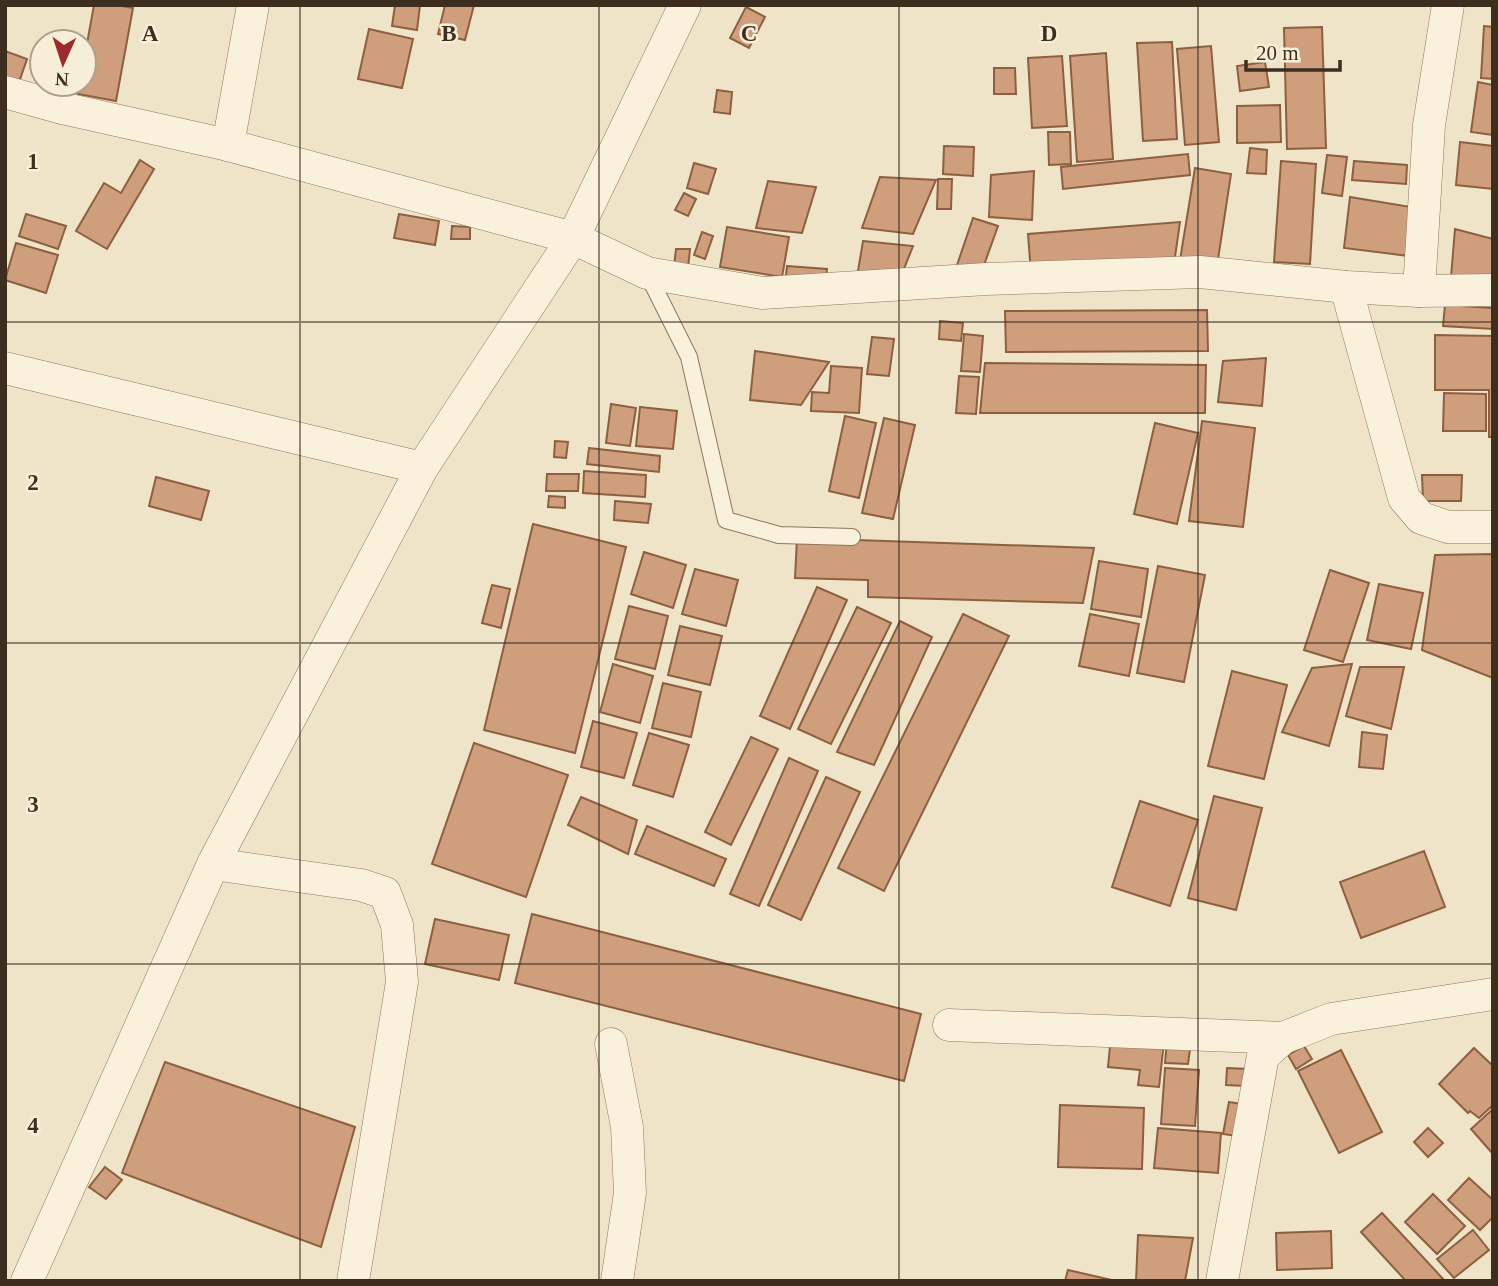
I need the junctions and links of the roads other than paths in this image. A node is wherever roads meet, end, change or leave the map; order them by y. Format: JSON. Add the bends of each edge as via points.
{"nodes":[{"id":1,"x":253,"y":5,"type":"edge"},
{"id":2,"x":685,"y":5,"type":"edge"},
{"id":3,"x":1448,"y":5,"type":"edge"},
{"id":4,"x":5,"y":92,"type":"edge"},
{"id":5,"x":228,"y":145,"type":"junction"},
{"id":6,"x":573,"y":238,"type":"junction"},
{"id":7,"x":647,"y":273,"type":"junction"},
{"id":8,"x":1346,"y":287,"type":"junction"},
{"id":9,"x":1493,"y":290,"type":"edge"},
{"id":10,"x":1419,"y":291,"type":"junction"},
{"id":11,"x":5,"y":368,"type":"edge"},
{"id":12,"x":422,"y":468,"type":"junction"},
{"id":13,"x":1493,"y":527,"type":"edge"},
{"id":14,"x":852,"y":537,"type":"dead end"},
{"id":15,"x":213,"y":864,"type":"junction"},
{"id":16,"x":1493,"y":994,"type":"edge"},
{"id":17,"x":949,"y":1025,"type":"dead end"},
{"id":18,"x":1283,"y":1038,"type":"junction"},
{"id":19,"x":611,"y":1044,"type":"dead end"},
{"id":20,"x":27,"y":1281,"type":"edge"},
{"id":21,"x":353,"y":1281,"type":"edge"},
{"id":22,"x":617,"y":1281,"type":"edge"},
{"id":23,"x":1222,"y":1281,"type":"edge"}],
"edges":[{"from":1,"to":5,"type":"street"},
{"from":2,"to":6,"type":"street"},
{"from":3,"to":10,"type":"street","via":[[1429,125]]},
{"from":4,"to":5,"type":"street"},
{"from":5,"to":6,"type":"street"},
{"from":6,"to":7,"type":"street"},
{"from":6,"to":12,"type":"street"},
{"from":7,"to":8,"type":"street","via":[[762,293],[1200,272]]},
{"from":7,"to":14,"type":"lane","via":[[689,357],[726,520],[779,534]]},
{"from":8,"to":10,"type":"street"},
{"from":8,"to":13,"type":"street","via":[[1404,498],[1421,517],[1448,527]]},
{"from":9,"to":10,"type":"street"},
{"from":11,"to":12,"type":"street"},
{"from":12,"to":15,"type":"street"},
{"from":15,"to":20,"type":"street"},
{"from":15,"to":21,"type":"street","via":[[361,885],[385,894],[397,925],[402,982]]},
{"from":16,"to":18,"type":"street","via":[[1331,1019]]},
{"from":17,"to":18,"type":"street"},
{"from":18,"to":23,"type":"street","via":[[1263,1056]]},
{"from":19,"to":22,"type":"street","via":[[627,1127],[630,1193]]}]}
